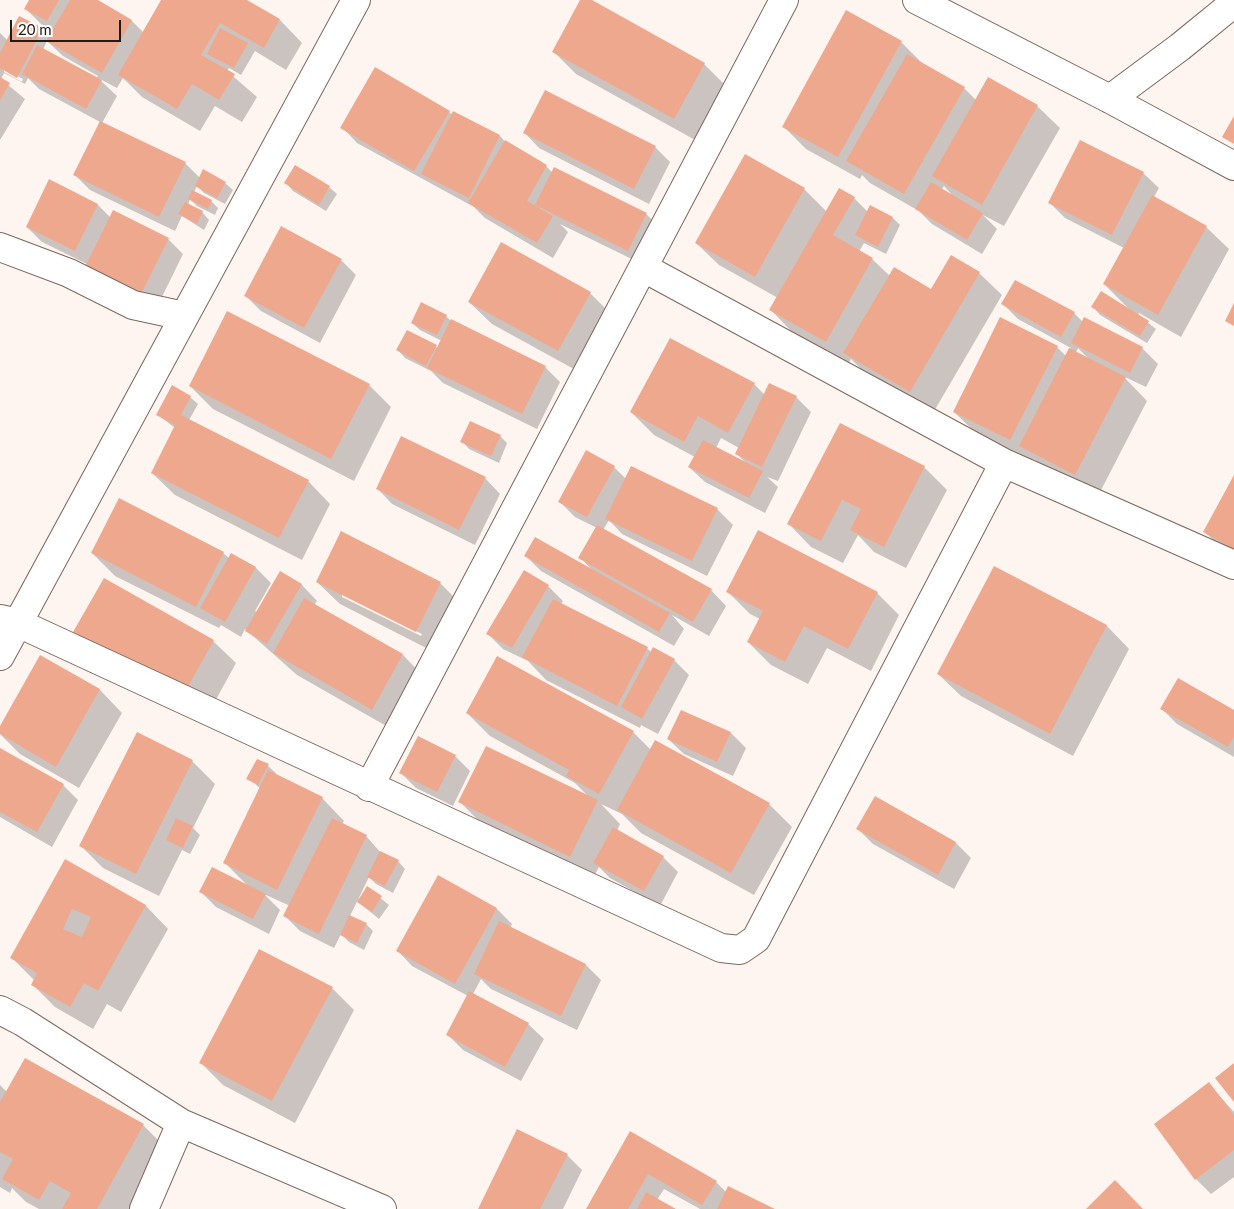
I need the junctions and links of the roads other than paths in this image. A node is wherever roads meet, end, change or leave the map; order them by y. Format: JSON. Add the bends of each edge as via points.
{"nodes":[{"id":1,"x":356,"y":0,"type":"edge"},
{"id":2,"x":784,"y":0,"type":"edge"},
{"id":3,"x":917,"y":0,"type":"edge"},
{"id":4,"x":1234,"y":3,"type":"edge"},
{"id":5,"x":1110,"y":99,"type":"junction"},
{"id":6,"x":1234,"y":166,"type":"edge"},
{"id":7,"x":0,"y":247,"type":"edge"},
{"id":8,"x":644,"y":268,"type":"junction"},
{"id":9,"x":184,"y":316,"type":"junction"},
{"id":10,"x":1004,"y":463,"type":"junction"},
{"id":11,"x":1234,"y":565,"type":"edge"},
{"id":12,"x":9,"y":621,"type":"edge"},
{"id":13,"x":0,"y":656,"type":"edge"},
{"id":14,"x":369,"y":787,"type":"junction"},
{"id":15,"x":0,"y":1010,"type":"edge"},
{"id":16,"x":181,"y":1123,"type":"junction"},
{"id":17,"x":144,"y":1209,"type":"edge"},
{"id":18,"x":382,"y":1209,"type":"edge"}],
"edges":[{"from":1,"to":9,"type":"street"},
{"from":2,"to":8,"type":"street"},
{"from":3,"to":5,"type":"street"},
{"from":4,"to":5,"type":"street"},
{"from":5,"to":6,"type":"street"},
{"from":7,"to":9,"type":"street","via":[[69,273],[133,305]]},
{"from":8,"to":10,"type":"street"},
{"from":8,"to":14,"type":"street"},
{"from":9,"to":12,"type":"street"},
{"from":10,"to":11,"type":"street"},
{"from":10,"to":14,"type":"street","via":[[756,939],[740,950],[722,948]]},
{"from":12,"to":13,"type":"street"},
{"from":12,"to":14,"type":"street"},
{"from":15,"to":16,"type":"street"},
{"from":16,"to":17,"type":"street"},
{"from":16,"to":18,"type":"street"}]}
